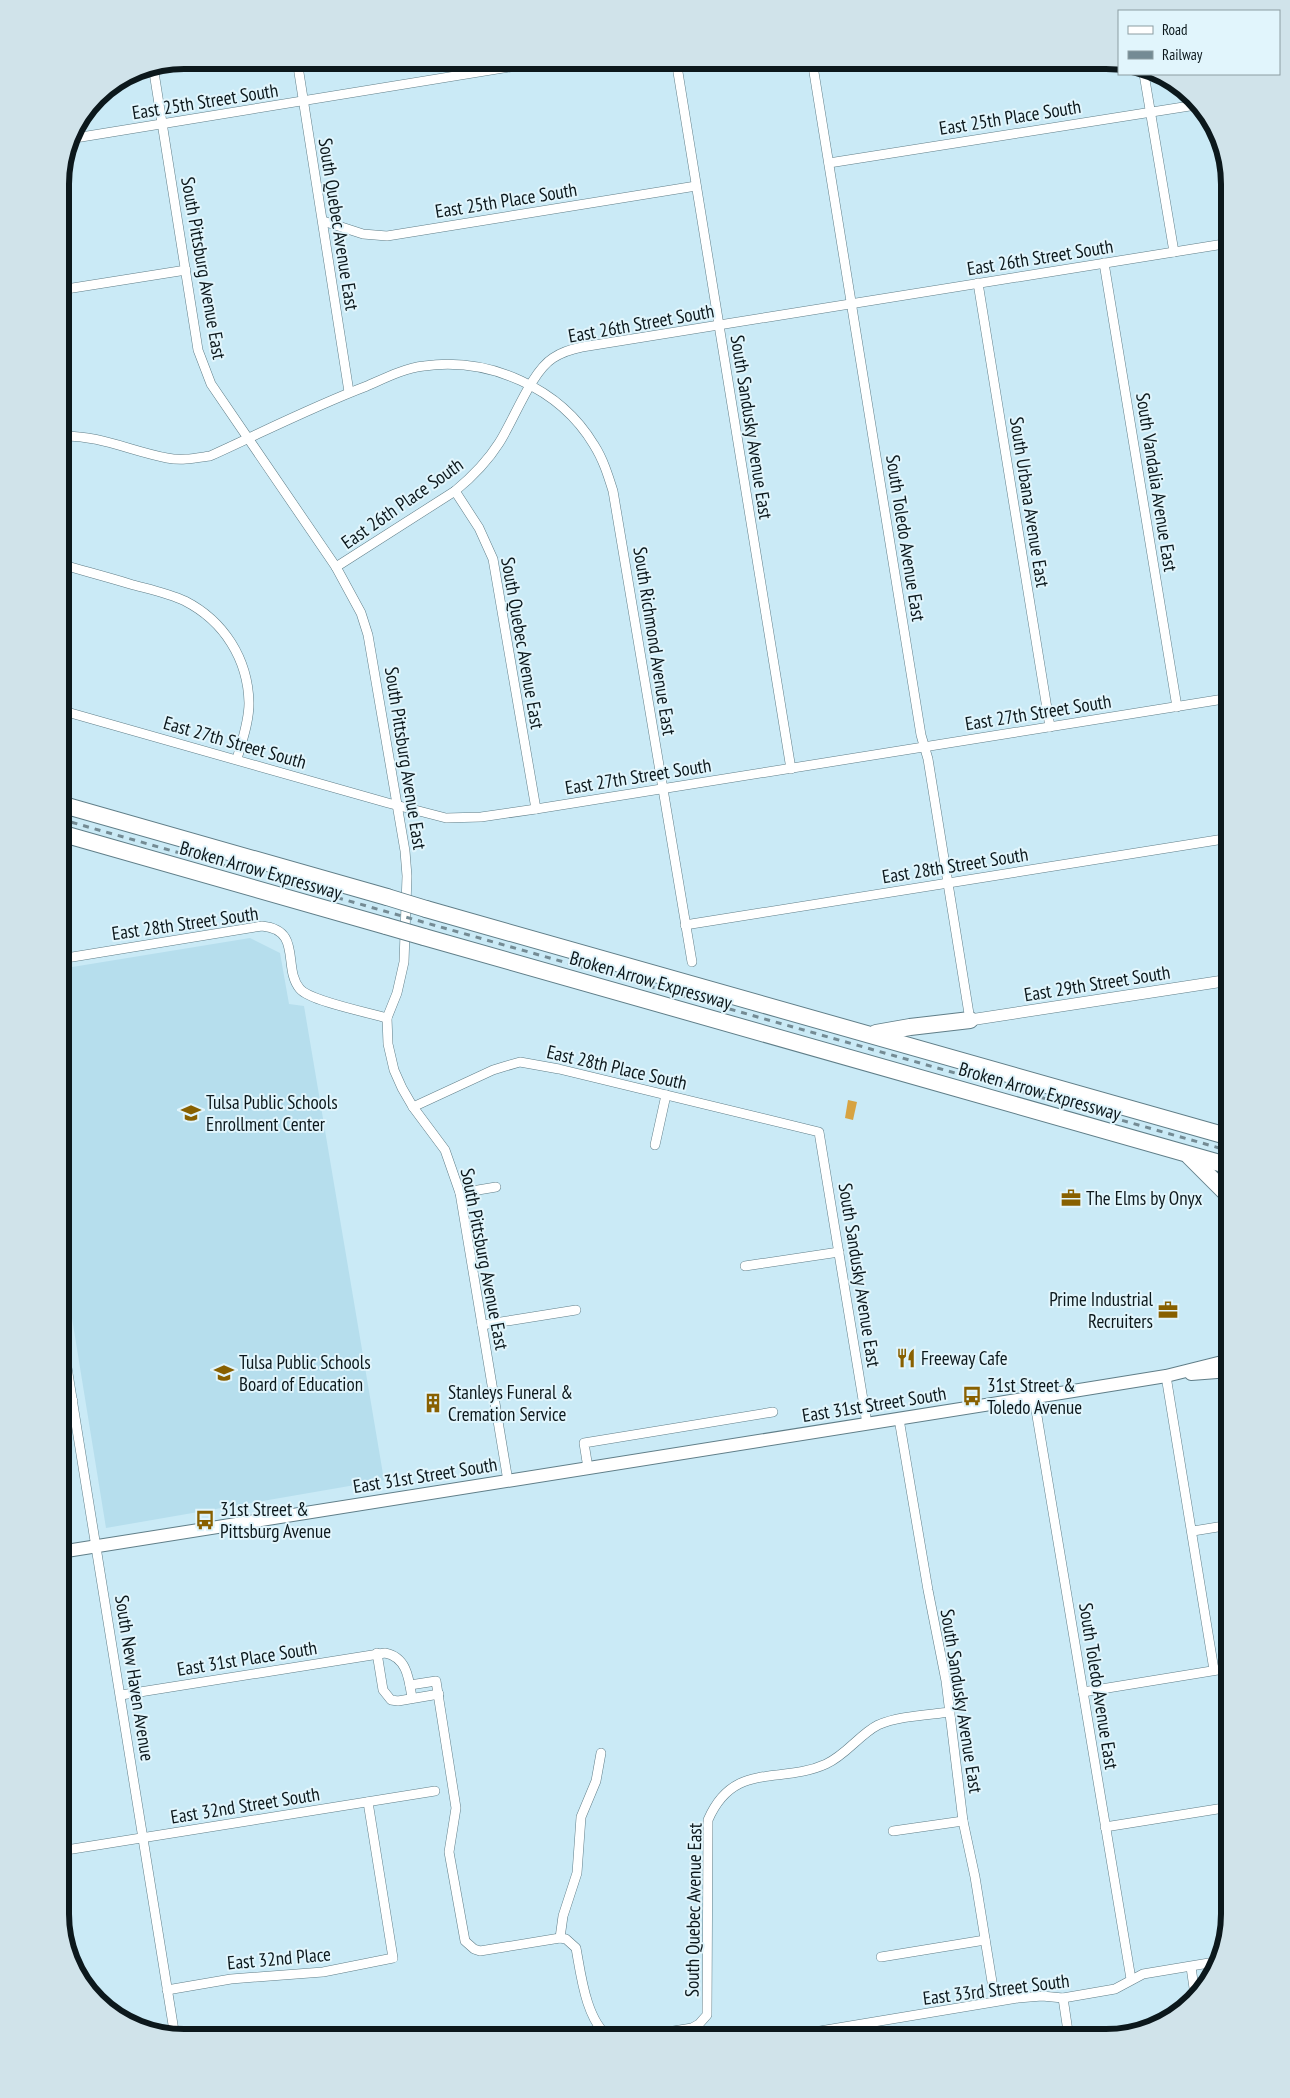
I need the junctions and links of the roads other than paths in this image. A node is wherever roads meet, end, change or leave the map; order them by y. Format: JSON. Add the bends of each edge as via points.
{"nodes":[{"id":1,"x":298,"y":69,"type":"edge"},
{"id":2,"x":499,"y":69,"type":"edge"},
{"id":3,"x":677,"y":69,"type":"edge"},
{"id":4,"x":813,"y":69,"type":"edge"},
{"id":5,"x":154,"y":73,"type":"edge"},
{"id":6,"x":1144,"y":76,"type":"edge"},
{"id":7,"x":303,"y":101,"type":"junction"},
{"id":8,"x":1191,"y":106,"type":"edge"},
{"id":9,"x":1150,"y":111,"type":"junction"},
{"id":10,"x":162,"y":124,"type":"junction"},
{"id":11,"x":79,"y":137,"type":"edge"},
{"id":12,"x":829,"y":163,"type":"junction"},
{"id":13,"x":696,"y":186,"type":"junction"},
{"id":14,"x":322,"y":220,"type":"junction"},
{"id":15,"x":1221,"y":244,"type":"edge"},
{"id":16,"x":1174,"y":252,"type":"junction"},
{"id":17,"x":1104,"y":263,"type":"junction"},
{"id":18,"x":186,"y":270,"type":"junction"},
{"id":19,"x":978,"y":283,"type":"junction"},
{"id":20,"x":69,"y":289,"type":"edge"},
{"id":21,"x":852,"y":304,"type":"junction"},
{"id":22,"x":719,"y":325,"type":"junction"},
{"id":23,"x":531,"y":385,"type":"junction"},
{"id":24,"x":349,"y":392,"type":"junction"},
{"id":25,"x":69,"y":436,"type":"edge"},
{"id":26,"x":248,"y":439,"type":"junction"},
{"id":27,"x":454,"y":491,"type":"junction"},
{"id":28,"x":69,"y":567,"type":"edge"},
{"id":29,"x":336,"y":567,"type":"junction"},
{"id":30,"x":1221,"y":700,"type":"edge"},
{"id":31,"x":1177,"y":707,"type":"junction"},
{"id":32,"x":69,"y":712,"type":"edge"},
{"id":33,"x":1050,"y":727,"type":"junction"},
{"id":34,"x":924,"y":747,"type":"junction"},
{"id":35,"x":237,"y":759,"type":"junction"},
{"id":36,"x":791,"y":769,"type":"junction"},
{"id":37,"x":663,"y":789,"type":"junction"},
{"id":38,"x":397,"y":806,"type":"junction"},
{"id":39,"x":69,"y":807,"type":"edge"},
{"id":40,"x":536,"y":809,"type":"junction"},
{"id":41,"x":69,"y":837,"type":"edge"},
{"id":42,"x":1221,"y":839,"type":"edge"},
{"id":43,"x":949,"y":883,"type":"junction"},
{"id":44,"x":685,"y":925,"type":"junction"},
{"id":45,"x":69,"y":958,"type":"edge"},
{"id":46,"x":692,"y":962,"type":"dead end"},
{"id":47,"x":1221,"y":981,"type":"edge"},
{"id":48,"x":388,"y":1018,"type":"junction"},
{"id":49,"x":970,"y":1020,"type":"junction"},
{"id":50,"x":871,"y":1034,"type":"junction"},
{"id":51,"x":666,"y":1095,"type":"junction"},
{"id":52,"x":413,"y":1107,"type":"junction"},
{"id":53,"x":819,"y":1132,"type":"joint"},
{"id":54,"x":1221,"y":1133,"type":"edge"},
{"id":55,"x":655,"y":1146,"type":"dead end"},
{"id":56,"x":1188,"y":1155,"type":"junction"},
{"id":57,"x":1221,"y":1164,"type":"edge"},
{"id":58,"x":496,"y":1187,"type":"dead end"},
{"id":59,"x":1221,"y":1188,"type":"edge"},
{"id":60,"x":460,"y":1193,"type":"junction"},
{"id":61,"x":839,"y":1252,"type":"junction"},
{"id":62,"x":745,"y":1266,"type":"dead end"},
{"id":63,"x":576,"y":1310,"type":"dead end"},
{"id":64,"x":482,"y":1325,"type":"junction"},
{"id":65,"x":1221,"y":1362,"type":"edge"},
{"id":66,"x":1221,"y":1372,"type":"edge"},
{"id":67,"x":1166,"y":1376,"type":"junction"},
{"id":68,"x":69,"y":1377,"type":"edge"},
{"id":69,"x":1034,"y":1398,"type":"junction"},
{"id":70,"x":73,"y":1401,"type":"junction"},
{"id":71,"x":69,"y":1402,"type":"edge"},
{"id":72,"x":773,"y":1412,"type":"dead end"},
{"id":73,"x":899,"y":1419,"type":"junction"},
{"id":74,"x":867,"y":1424,"type":"junction"},
{"id":75,"x":588,"y":1468,"type":"junction"},
{"id":76,"x":508,"y":1481,"type":"junction"},
{"id":77,"x":1221,"y":1526,"type":"edge"},
{"id":78,"x":1193,"y":1531,"type":"junction"},
{"id":79,"x":96,"y":1547,"type":"junction"},
{"id":80,"x":69,"y":1551,"type":"edge"},
{"id":81,"x":377,"y":1653,"type":"junction"},
{"id":82,"x":1221,"y":1669,"type":"edge"},
{"id":83,"x":1214,"y":1670,"type":"junction"},
{"id":84,"x":410,"y":1685,"type":"junction"},
{"id":85,"x":1083,"y":1692,"type":"junction"},
{"id":86,"x":439,"y":1694,"type":"junction"},
{"id":87,"x":121,"y":1695,"type":"junction"},
{"id":88,"x":412,"y":1698,"type":"junction"},
{"id":89,"x":950,"y":1712,"type":"junction"},
{"id":90,"x":601,"y":1753,"type":"dead end"},
{"id":91,"x":435,"y":1791,"type":"dead end"},
{"id":92,"x":368,"y":1802,"type":"junction"},
{"id":93,"x":1221,"y":1808,"type":"edge"},
{"id":94,"x":963,"y":1821,"type":"junction"},
{"id":95,"x":1106,"y":1827,"type":"junction"},
{"id":96,"x":893,"y":1831,"type":"dead end"},
{"id":97,"x":144,"y":1837,"type":"junction"},
{"id":98,"x":69,"y":1850,"type":"edge"},
{"id":99,"x":560,"y":1938,"type":"junction"},
{"id":100,"x":985,"y":1940,"type":"junction"},
{"id":101,"x":881,"y":1957,"type":"dead end"},
{"id":102,"x":1210,"y":1963,"type":"edge"},
{"id":103,"x":1190,"y":1967,"type":"junction"},
{"id":104,"x":1131,"y":1979,"type":"junction"},
{"id":105,"x":993,"y":1988,"type":"dead end"},
{"id":106,"x":1194,"y":1989,"type":"edge"},
{"id":107,"x":167,"y":1990,"type":"junction"},
{"id":108,"x":1063,"y":1998,"type":"junction"},
{"id":109,"x":173,"y":2029,"type":"edge"},
{"id":110,"x":602,"y":2029,"type":"edge"},
{"id":111,"x":686,"y":2029,"type":"edge"},
{"id":112,"x":832,"y":2029,"type":"edge"},
{"id":113,"x":1068,"y":2029,"type":"edge"}],
"edges":[{"from":1,"to":7,"type":"street","name":"South Quebec Avenue East"},
{"from":2,"to":7,"type":"street","name":"East 25th Street South"},
{"from":3,"to":13,"type":"street","name":"South Sandusky Avenue East"},
{"from":4,"to":12,"type":"street","name":"South Toledo Avenue East"},
{"from":5,"to":10,"type":"street","name":"South Pittsburg Avenue East"},
{"from":6,"to":9,"type":"street"},
{"from":7,"to":10,"type":"street","name":"East 25th Street South"},
{"from":7,"to":14,"type":"street","name":"South Quebec Avenue East"},
{"from":8,"to":9,"type":"street","name":"East 25th Place South"},
{"from":9,"to":12,"type":"street","name":"East 25th Place South"},
{"from":9,"to":16,"type":"street"},
{"from":10,"to":11,"type":"street","name":"East 25th Street South"},
{"from":10,"to":18,"type":"street","name":"South Pittsburg Avenue East"},
{"from":12,"to":21,"type":"street","name":"South Toledo Avenue East"},
{"from":13,"to":14,"type":"street","name":"East 25th Place South","via":[[388,236],[362,234]]},
{"from":13,"to":22,"type":"street","name":"South Sandusky Avenue East"},
{"from":14,"to":24,"type":"street","name":"South Quebec Avenue East"},
{"from":15,"to":16,"type":"street","name":"East 26th Street South"},
{"from":16,"to":17,"type":"street","name":"East 26th Street South"},
{"from":17,"to":19,"type":"street","name":"East 26th Street South"},
{"from":17,"to":31,"type":"street","name":"South Vandalia Avenue East"},
{"from":18,"to":20,"type":"street"},
{"from":18,"to":26,"type":"street","name":"South Pittsburg Avenue East","via":[[203,364],[211,384]]},
{"from":19,"to":21,"type":"street","name":"East 26th Street South"},
{"from":19,"to":33,"type":"street","name":"South Urbana Avenue East"},
{"from":21,"to":22,"type":"street","name":"East 26th Street South"},
{"from":21,"to":34,"type":"street","name":"South Toledo Avenue East"},
{"from":22,"to":23,"type":"street","name":"East 26th Street South","via":[[582,346],[552,359],[540,369]]},
{"from":22,"to":36,"type":"street","name":"South Sandusky Avenue East"},
{"from":23,"to":24,"type":"street","via":[[503,372],[442,365],[423,366]]},
{"from":23,"to":27,"type":"street","name":"East 26th Place South","via":[[490,457]]},
{"from":23,"to":37,"type":"street","name":"South Richmond Avenue East","via":[[578,422],[594,446],[613,491]]},
{"from":24,"to":26,"type":"street"},
{"from":25,"to":26,"type":"street","via":[[92,437],[168,458],[188,459],[210,456]]},
{"from":26,"to":29,"type":"street","name":"South Pittsburg Avenue East"},
{"from":27,"to":29,"type":"street","name":"East 26th Place South"},
{"from":27,"to":40,"type":"street","name":"South Quebec Avenue East","via":[[480,528],[493,559]]},
{"from":28,"to":35,"type":"street","via":[[177,598],[218,624],[238,655],[247,686],[247,721]]},
{"from":29,"to":38,"type":"street","name":"South Pittsburg Avenue East","via":[[353,595],[368,635]]},
{"from":30,"to":31,"type":"street","name":"East 27th Street South"},
{"from":31,"to":33,"type":"street","name":"East 27th Street South"},
{"from":32,"to":35,"type":"street","name":"East 27th Street South"},
{"from":33,"to":34,"type":"street","name":"East 27th Street South"},
{"from":34,"to":36,"type":"street","name":"East 27th Street South"},
{"from":34,"to":43,"type":"street","name":"South Toledo Avenue East"},
{"from":35,"to":38,"type":"street","name":"East 27th Street South"},
{"from":36,"to":37,"type":"street","name":"East 27th Street South"},
{"from":37,"to":40,"type":"street","name":"East 27th Street South"},
{"from":37,"to":44,"type":"street","name":"South Richmond Avenue East"},
{"from":38,"to":40,"type":"street","name":"East 27th Street South","via":[[446,818]]},
{"from":38,"to":48,"type":"street","name":"South Pittsburg Avenue East","via":[[407,876],[404,962],[398,993]]},
{"from":39,"to":50,"type":"highway","name":"Broken Arrow Expressway","bridge":true},
{"from":41,"to":56,"type":"highway","name":"Broken Arrow Expressway","bridge":true},
{"from":42,"to":43,"type":"street","name":"East 28th Street South"},
{"from":43,"to":44,"type":"street","name":"East 28th Street South"},
{"from":43,"to":49,"type":"street","name":"South Toledo Avenue East"},
{"from":44,"to":46,"type":"street","name":"South Richmond Avenue East"},
{"from":45,"to":48,"type":"street","name":"East 28th Street South","via":[[269,927],[280,932],[288,942],[295,980],[301,990],[314,998]]},
{"from":47,"to":49,"type":"street","name":"East 29th Street South"},
{"from":48,"to":52,"type":"street","name":"South Pittsburg Avenue East","via":[[388,1044],[394,1070]]},
{"from":49,"to":50,"type":"highway"},
{"from":50,"to":54,"type":"highway","name":"Broken Arrow Expressway"},
{"from":51,"to":52,"type":"street","name":"East 28th Place South","via":[[520,1062],[493,1070]]},
{"from":51,"to":53,"type":"street","name":"East 28th Place South"},
{"from":51,"to":55,"type":"street"},
{"from":52,"to":60,"type":"street","name":"South Pittsburg Avenue East","via":[[445,1150]]},
{"from":53,"to":61,"type":"street","name":"South Sandusky Avenue East"},
{"from":56,"to":57,"type":"highway","name":"Broken Arrow Expressway"},
{"from":56,"to":59,"type":"highway"},
{"from":58,"to":60,"type":"street"},
{"from":60,"to":64,"type":"street","name":"South Pittsburg Avenue East"},
{"from":61,"to":62,"type":"street"},
{"from":61,"to":74,"type":"street","name":"South Sandusky Avenue East"},
{"from":63,"to":64,"type":"street"},
{"from":64,"to":76,"type":"street","name":"South Pittsburg Avenue East"},
{"from":65,"to":67,"type":"main road","name":"East 31st Street South"},
{"from":66,"to":67,"type":"main road","name":"East 31st Street South"},
{"from":67,"to":69,"type":"main road","name":"East 31st Street South"},
{"from":67,"to":78,"type":"street"},
{"from":68,"to":70,"type":"street","name":"South New Haven Avenue"},
{"from":69,"to":73,"type":"main road","name":"East 31st Street South"},
{"from":69,"to":85,"type":"street","name":"South Toledo Avenue East"},
{"from":70,"to":71,"type":"street"},
{"from":70,"to":79,"type":"street","name":"South New Haven Avenue"},
{"from":72,"to":75,"type":"street","name":"East 31st Street South","via":[[584,1443]]},
{"from":73,"to":74,"type":"main road","name":"East 31st Street South"},
{"from":73,"to":89,"type":"street","name":"South Sandusky Avenue East"},
{"from":74,"to":75,"type":"main road","name":"East 31st Street South"},
{"from":75,"to":76,"type":"main road","name":"East 31st Street South"},
{"from":76,"to":79,"type":"main road","name":"East 31st Street South"},
{"from":77,"to":78,"type":"street"},
{"from":78,"to":83,"type":"street"},
{"from":79,"to":80,"type":"main road","name":"East 31st Street South"},
{"from":79,"to":87,"type":"street","name":"South New Haven Avenue"},
{"from":81,"to":84,"type":"street","name":"East 31st Place South","via":[[391,1654],[398,1659],[405,1668]]},
{"from":81,"to":87,"type":"street","name":"East 31st Place South"},
{"from":81,"to":88,"type":"street","via":[[387,1696],[398,1701]]},
{"from":82,"to":83,"type":"street"},
{"from":83,"to":85,"type":"street"},
{"from":84,"to":86,"type":"street","via":[[436,1681]]},
{"from":84,"to":88,"type":"street","name":"East 31st Place South"},
{"from":85,"to":95,"type":"street","name":"South Toledo Avenue East"},
{"from":86,"to":88,"type":"street"},
{"from":86,"to":99,"type":"street","via":[[456,1808],[450,1852],[465,1941],[474,1949],[486,1951]]},
{"from":87,"to":97,"type":"street","name":"South New Haven Avenue"},
{"from":89,"to":94,"type":"street","name":"South Sandusky Avenue East"},
{"from":89,"to":111,"type":"street","name":"South Quebec Avenue East","via":[[877,1726],[828,1763],[814,1769],[755,1778],[731,1788],[722,1796],[708,1820],[706,2014],[699,2024]]},
{"from":90,"to":99,"type":"street","via":[[596,1782],[581,1817],[578,1873],[563,1916]]},
{"from":91,"to":92,"type":"street","name":"East 32nd Street South"},
{"from":92,"to":97,"type":"street","name":"East 32nd Street South"},
{"from":92,"to":107,"type":"street","name":"East 32nd Place","via":[[393,1958],[323,1972],[232,1978]]},
{"from":93,"to":95,"type":"street"},
{"from":94,"to":96,"type":"street"},
{"from":94,"to":100,"type":"street","name":"South Sandusky Avenue East"},
{"from":95,"to":104,"type":"street","name":"South Toledo Avenue East"},
{"from":97,"to":98,"type":"street","name":"East 32nd Street South"},
{"from":97,"to":107,"type":"street","name":"South New Haven Avenue"},
{"from":99,"to":110,"type":"street","via":[[576,1948],[588,2000]]},
{"from":100,"to":101,"type":"street"},
{"from":100,"to":105,"type":"street","name":"South Sandusky Avenue East"},
{"from":102,"to":103,"type":"street","name":"East 33rd Street South"},
{"from":103,"to":104,"type":"street","name":"East 33rd Street South","via":[[1143,1974]]},
{"from":103,"to":106,"type":"street"},
{"from":104,"to":108,"type":"street","name":"East 33rd Street South","via":[[1115,1989]]},
{"from":107,"to":109,"type":"street","name":"South New Haven Avenue"},
{"from":108,"to":112,"type":"street","name":"East 33rd Street South","via":[[1018,1998]]},
{"from":108,"to":113,"type":"street"}]}
